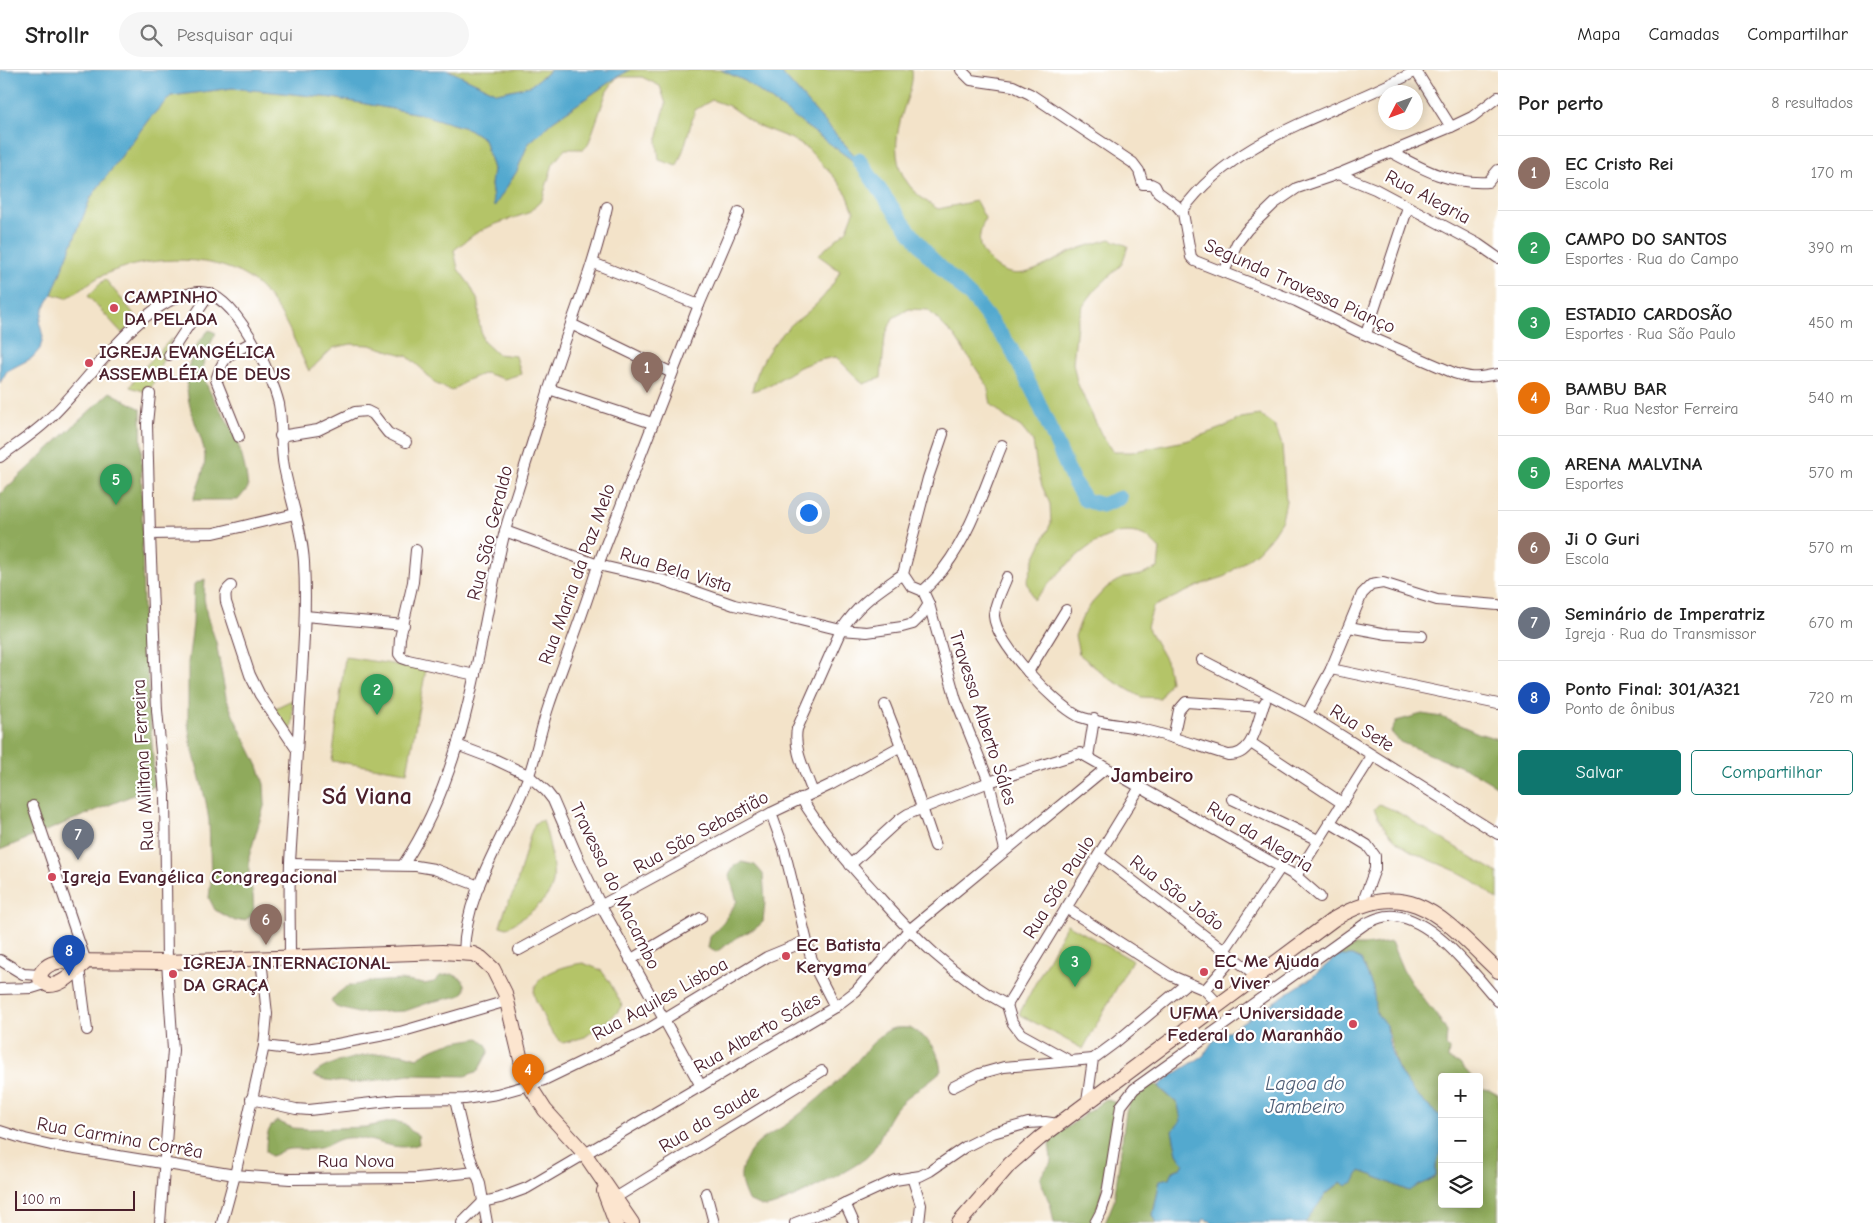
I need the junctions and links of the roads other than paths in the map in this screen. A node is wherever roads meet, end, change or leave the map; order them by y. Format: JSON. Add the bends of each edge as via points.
{"nodes":[{"id":1,"x":960,"y":70,"type":"edge"},
{"id":2,"x":1417,"y":71,"type":"edge"},
{"id":3,"x":1498,"y":97,"type":"edge"},
{"id":4,"x":1451,"y":127,"type":"junction"},
{"id":5,"x":1391,"y":152,"type":"junction"},
{"id":6,"x":1498,"y":170,"type":"edge"},
{"id":7,"x":1338,"y":174,"type":"junction"},
{"id":8,"x":1488,"y":182,"type":"junction"},
{"id":9,"x":1498,"y":188,"type":"edge"},
{"id":10,"x":607,"y":207,"type":"dead end"},
{"id":11,"x":1408,"y":207,"type":"junction"},
{"id":12,"x":1182,"y":211,"type":"junction"},
{"id":13,"x":739,"y":212,"type":"dead end"},
{"id":14,"x":1498,"y":258,"type":"edge"},
{"id":15,"x":593,"y":263,"type":"junction"},
{"id":16,"x":1224,"y":272,"type":"junction"},
{"id":17,"x":210,"y":293,"type":"junction"},
{"id":18,"x":699,"y":306,"type":"junction"},
{"id":19,"x":571,"y":324,"type":"junction"},
{"id":20,"x":1366,"y":334,"type":"junction"},
{"id":21,"x":252,"y":342,"type":"junction"},
{"id":22,"x":169,"y":355,"type":"dead end"},
{"id":23,"x":672,"y":373,"type":"junction"},
{"id":24,"x":1498,"y":374,"type":"edge"},
{"id":25,"x":549,"y":389,"type":"junction"},
{"id":26,"x":150,"y":394,"type":"dead end"},
{"id":27,"x":652,"y":423,"type":"junction"},
{"id":28,"x":942,"y":434,"type":"dead end"},
{"id":29,"x":280,"y":436,"type":"junction"},
{"id":30,"x":239,"y":437,"type":"dead end"},
{"id":31,"x":406,"y":442,"type":"dead end"},
{"id":32,"x":1002,"y":445,"type":"dead end"},
{"id":33,"x":0,"y":457,"type":"edge"},
{"id":34,"x":296,"y":514,"type":"junction"},
{"id":35,"x":505,"y":531,"type":"junction"},
{"id":36,"x":150,"y":534,"type":"junction"},
{"id":37,"x":416,"y":550,"type":"dead end"},
{"id":38,"x":598,"y":565,"type":"junction"},
{"id":39,"x":903,"y":574,"type":"junction"},
{"id":40,"x":1007,"y":577,"type":"dead end"},
{"id":41,"x":231,"y":586,"type":"dead end"},
{"id":42,"x":922,"y":591,"type":"junction"},
{"id":43,"x":929,"y":604,"type":"junction"},
{"id":44,"x":1498,"y":605,"type":"edge"},
{"id":45,"x":1066,"y":610,"type":"dead end"},
{"id":46,"x":305,"y":616,"type":"junction"},
{"id":47,"x":404,"y":625,"type":"junction"},
{"id":48,"x":1349,"y":627,"type":"junction"},
{"id":49,"x":841,"y":630,"type":"junction"},
{"id":50,"x":1422,"y":636,"type":"dead end"},
{"id":51,"x":1202,"y":660,"type":"dead end"},
{"id":52,"x":1331,"y":669,"type":"junction"},
{"id":53,"x":1028,"y":672,"type":"junction"},
{"id":54,"x":475,"y":675,"type":"junction"},
{"id":55,"x":1268,"y":694,"type":"junction"},
{"id":56,"x":1498,"y":704,"type":"edge"},
{"id":57,"x":885,"y":705,"type":"dead end"},
{"id":58,"x":1263,"y":707,"type":"junction"},
{"id":59,"x":1307,"y":714,"type":"junction"},
{"id":60,"x":1094,"y":719,"type":"junction"},
{"id":61,"x":1173,"y":738,"type":"junction"},
{"id":62,"x":457,"y":745,"type":"junction"},
{"id":63,"x":901,"y":746,"type":"junction"},
{"id":64,"x":1248,"y":747,"type":"junction"},
{"id":65,"x":297,"y":751,"type":"junction"},
{"id":66,"x":1372,"y":756,"type":"junction"},
{"id":67,"x":1088,"y":757,"type":"junction"},
{"id":68,"x":1106,"y":768,"type":"junction"},
{"id":69,"x":528,"y":775,"type":"junction"},
{"id":70,"x":989,"y":782,"type":"junction"},
{"id":71,"x":1140,"y":787,"type":"junction"},
{"id":72,"x":813,"y":793,"type":"junction"},
{"id":73,"x":801,"y":798,"type":"junction"},
{"id":74,"x":1232,"y":799,"type":"dead end"},
{"id":75,"x":1342,"y":803,"type":"junction"},
{"id":76,"x":33,"y":806,"type":"dead end"},
{"id":77,"x":922,"y":809,"type":"junction"},
{"id":78,"x":771,"y":813,"type":"junction"},
{"id":79,"x":1329,"y":822,"type":"junction"},
{"id":80,"x":1498,"y":834,"type":"edge"},
{"id":81,"x":1318,"y":840,"type":"junction"},
{"id":82,"x":935,"y":846,"type":"dead end"},
{"id":83,"x":1004,"y":850,"type":"junction"},
{"id":84,"x":1099,"y":855,"type":"junction"},
{"id":85,"x":290,"y":864,"type":"junction"},
{"id":86,"x":403,"y":865,"type":"junction"},
{"id":87,"x":850,"y":865,"type":"junction"},
{"id":88,"x":1281,"y":867,"type":"junction"},
{"id":89,"x":1296,"y":876,"type":"junction"},
{"id":90,"x":479,"y":886,"type":"junction"},
{"id":91,"x":1320,"y":897,"type":"dead end"},
{"id":92,"x":1365,"y":903,"type":"junction"},
{"id":93,"x":601,"y":906,"type":"junction"},
{"id":94,"x":1066,"y":908,"type":"junction"},
{"id":95,"x":701,"y":918,"type":"dead end"},
{"id":96,"x":908,"y":931,"type":"junction"},
{"id":97,"x":806,"y":941,"type":"junction"},
{"id":98,"x":519,"y":950,"type":"dead end"},
{"id":99,"x":1224,"y":951,"type":"junction"},
{"id":100,"x":464,"y":952,"type":"junction"},
{"id":101,"x":290,"y":958,"type":"junction"},
{"id":102,"x":1233,"y":958,"type":"junction"},
{"id":103,"x":261,"y":959,"type":"junction"},
{"id":104,"x":0,"y":960,"type":"edge"},
{"id":105,"x":630,"y":960,"type":"junction"},
{"id":106,"x":168,"y":962,"type":"junction"},
{"id":107,"x":82,"y":965,"type":"junction"},
{"id":108,"x":1498,"y":971,"type":"edge"},
{"id":109,"x":1257,"y":976,"type":"junction"},
{"id":110,"x":42,"y":980,"type":"junction"},
{"id":111,"x":1187,"y":983,"type":"junction"},
{"id":112,"x":0,"y":989,"type":"edge"},
{"id":113,"x":1205,"y":990,"type":"junction"},
{"id":114,"x":507,"y":1001,"type":"junction"},
{"id":115,"x":1498,"y":1001,"type":"edge"},
{"id":116,"x":1006,"y":1005,"type":"junction"},
{"id":117,"x":1219,"y":1005,"type":"junction"},
{"id":118,"x":835,"y":1007,"type":"junction"},
{"id":119,"x":663,"y":1020,"type":"junction"},
{"id":120,"x":87,"y":1030,"type":"dead end"},
{"id":121,"x":264,"y":1046,"type":"junction"},
{"id":122,"x":1093,"y":1059,"type":"junction"},
{"id":123,"x":1071,"y":1061,"type":"junction"},
{"id":124,"x":822,"y":1071,"type":"dead end"},
{"id":125,"x":529,"y":1085,"type":"junction"},
{"id":126,"x":701,"y":1086,"type":"junction"},
{"id":127,"x":953,"y":1087,"type":"dead end"},
{"id":128,"x":251,"y":1099,"type":"junction"},
{"id":129,"x":455,"y":1100,"type":"junction"},
{"id":130,"x":1088,"y":1102,"type":"junction"},
{"id":131,"x":1058,"y":1124,"type":"junction"},
{"id":132,"x":0,"y":1131,"type":"edge"},
{"id":133,"x":584,"y":1153,"type":"junction"},
{"id":134,"x":164,"y":1163,"type":"junction"},
{"id":135,"x":593,"y":1167,"type":"junction"},
{"id":136,"x":476,"y":1172,"type":"junction"},
{"id":137,"x":235,"y":1175,"type":"junction"},
{"id":138,"x":912,"y":1177,"type":"junction"},
{"id":139,"x":706,"y":1193,"type":"dead end"},
{"id":140,"x":615,"y":1198,"type":"junction"},
{"id":141,"x":483,"y":1202,"type":"junction"},
{"id":142,"x":845,"y":1203,"type":"junction"},
{"id":143,"x":614,"y":1222,"type":"edge"},
{"id":144,"x":160,"y":1223,"type":"edge"},
{"id":145,"x":222,"y":1223,"type":"edge"},
{"id":146,"x":462,"y":1223,"type":"edge"},
{"id":147,"x":487,"y":1223,"type":"edge"},
{"id":148,"x":632,"y":1223,"type":"edge"},
{"id":149,"x":714,"y":1223,"type":"edge"},
{"id":150,"x":795,"y":1223,"type":"edge"},
{"id":151,"x":854,"y":1223,"type":"edge"},
{"id":152,"x":918,"y":1223,"type":"edge"},
{"id":153,"x":959,"y":1223,"type":"edge"},
{"id":154,"x":1095,"y":1223,"type":"edge"}],
"edges":[{"from":1,"to":12,"type":"street","via":[[971,80],[1013,86],[1030,94],[1133,163],[1143,184],[1155,186]]},
{"from":2,"to":4,"type":"street"},
{"from":2,"to":12,"type":"street","via":[[1287,130],[1243,154],[1200,189]]},
{"from":3,"to":4,"type":"street"},
{"from":4,"to":5,"type":"street"},
{"from":5,"to":7,"type":"street"},
{"from":5,"to":8,"type":"street","via":[[1446,179]]},
{"from":6,"to":8,"type":"street"},
{"from":7,"to":11,"type":"street","name":"Rua Alegria"},
{"from":7,"to":16,"type":"street","via":[[1297,188],[1275,202],[1247,230]]},
{"from":8,"to":9,"type":"street"},
{"from":10,"to":15,"type":"street","name":"Rua São Geraldo"},
{"from":11,"to":14,"type":"street","name":"Rua Alegria"},
{"from":11,"to":20,"type":"street"},
{"from":12,"to":16,"type":"street","name":"Segunda Travessa Pianço","via":[[1192,259]]},
{"from":13,"to":18,"type":"street","name":"Rua Maria da Paz Melo"},
{"from":15,"to":18,"type":"street"},
{"from":15,"to":19,"type":"street","name":"Rua São Geraldo"},
{"from":16,"to":20,"type":"street","name":"Segunda Travessa Pianço"},
{"from":17,"to":21,"type":"street","via":[[239,318]]},
{"from":17,"to":22,"type":"street"},
{"from":17,"to":33,"type":"street","via":[[180,296],[141,322],[49,420]]},
{"from":18,"to":23,"type":"street","name":"Rua Maria da Paz Melo"},
{"from":19,"to":23,"type":"street"},
{"from":19,"to":25,"type":"street","name":"Rua São Geraldo"},
{"from":20,"to":24,"type":"street","name":"Segunda Travessa Pianço","via":[[1469,378]]},
{"from":21,"to":29,"type":"street","via":[[279,406]]},
{"from":21,"to":30,"type":"street","via":[[222,362],[216,380]]},
{"from":23,"to":27,"type":"street","name":"Rua Maria da Paz Melo"},
{"from":25,"to":27,"type":"street"},
{"from":25,"to":35,"type":"street","name":"Rua São Geraldo"},
{"from":26,"to":36,"type":"street","name":"Rua Militana Ferreira","via":[[147,424]]},
{"from":27,"to":38,"type":"street","name":"Rua Maria da Paz Melo"},
{"from":28,"to":39,"type":"street"},
{"from":29,"to":31,"type":"street","via":[[318,430],[355,412],[367,410],[388,433]]},
{"from":29,"to":34,"type":"street","via":[[283,464]]},
{"from":32,"to":42,"type":"street","via":[[957,548],[944,569]]},
{"from":34,"to":36,"type":"street","via":[[214,533]]},
{"from":34,"to":46,"type":"street","via":[[304,560]]},
{"from":35,"to":38,"type":"street","name":"Rua Bela Vista"},
{"from":35,"to":54,"type":"street","name":"Rua São Geraldo"},
{"from":36,"to":106,"type":"street","name":"Rua Militana Ferreira","via":[[157,710],[165,795]]},
{"from":37,"to":47,"type":"street"},
{"from":38,"to":49,"type":"street","name":"Rua Bela Vista","via":[[663,580],[734,605]]},
{"from":38,"to":69,"type":"street","name":"Rua Maria da Paz Melo"},
{"from":39,"to":42,"type":"street","name":"Travessa Alberto Sáles","via":[[911,586]]},
{"from":39,"to":49,"type":"street","via":[[867,599]]},
{"from":40,"to":53,"type":"street","via":[[994,618]]},
{"from":41,"to":65,"type":"street","via":[[226,590],[226,602],[246,666],[260,695]]},
{"from":42,"to":43,"type":"street","name":"Travessa Alberto Sáles"},
{"from":43,"to":49,"type":"street","name":"Rua Bela Vista","via":[[912,624],[902,627],[867,632]]},
{"from":43,"to":70,"type":"street","name":"Travessa Alberto Sáles","via":[[956,700]]},
{"from":44,"to":48,"type":"street","via":[[1436,600],[1382,583],[1371,585],[1362,594]]},
{"from":45,"to":53,"type":"street"},
{"from":46,"to":47,"type":"street"},
{"from":46,"to":65,"type":"street"},
{"from":47,"to":54,"type":"street","via":[[399,648],[402,658]]},
{"from":48,"to":50,"type":"street"},
{"from":48,"to":52,"type":"street"},
{"from":49,"to":72,"type":"street","via":[[795,737]]},
{"from":51,"to":55,"type":"street","name":"Rua Sete"},
{"from":52,"to":56,"type":"street"},
{"from":52,"to":59,"type":"street"},
{"from":53,"to":60,"type":"street","via":[[1057,702],[1079,716]]},
{"from":54,"to":62,"type":"street","name":"Rua São Geraldo"},
{"from":55,"to":58,"type":"street"},
{"from":55,"to":59,"type":"street","name":"Rua Sete"},
{"from":57,"to":63,"type":"street"},
{"from":58,"to":61,"type":"street","via":[[1186,702],[1179,710]]},
{"from":58,"to":64,"type":"street"},
{"from":59,"to":66,"type":"street","name":"Rua Sete"},
{"from":60,"to":61,"type":"street"},
{"from":60,"to":67,"type":"street"},
{"from":61,"to":64,"type":"street","via":[[1228,755],[1235,755]]},
{"from":62,"to":69,"type":"street","name":"Travessa do Macambo"},
{"from":62,"to":86,"type":"street","name":"Rua São Geraldo","via":[[433,810]]},
{"from":63,"to":72,"type":"street","name":"Rua São Sebastião"},
{"from":63,"to":77,"type":"street"},
{"from":64,"to":75,"type":"street"},
{"from":65,"to":85,"type":"street"},
{"from":66,"to":75,"type":"street"},
{"from":66,"to":80,"type":"street","name":"Rua Sete"},
{"from":67,"to":68,"type":"street","name":"Rua da Alegria"},
{"from":67,"to":70,"type":"street","via":[[1080,753]]},
{"from":68,"to":71,"type":"street","name":"Rua da Alegria"},
{"from":68,"to":83,"type":"street","name":"Rua Alberto Sáles"},
{"from":69,"to":90,"type":"street","name":"Rua Maria da Paz Melo"},
{"from":69,"to":93,"type":"street","name":"Travessa do Macambo","via":[[553,800]]},
{"from":70,"to":77,"type":"street"},
{"from":70,"to":83,"type":"street","name":"Travessa Alberto Sáles"},
{"from":71,"to":84,"type":"street","name":"Rua São Paulo"},
{"from":71,"to":88,"type":"street","name":"Rua da Alegria"},
{"from":72,"to":73,"type":"street","name":"Rua São Sebastião"},
{"from":73,"to":78,"type":"street","name":"Rua São Sebastião"},
{"from":73,"to":87,"type":"street"},
{"from":74,"to":81,"type":"street"},
{"from":75,"to":79,"type":"street"},
{"from":76,"to":107,"type":"street"},
{"from":77,"to":82,"type":"street"},
{"from":77,"to":87,"type":"street","via":[[899,820]]},
{"from":78,"to":93,"type":"street","name":"Rua São Sebastião"},
{"from":78,"to":97,"type":"street","via":[[784,849]]},
{"from":79,"to":81,"type":"street"},
{"from":79,"to":92,"type":"street","via":[[1367,845],[1375,856],[1375,869]]},
{"from":81,"to":89,"type":"street"},
{"from":83,"to":96,"type":"street","name":"Rua Alberto Sáles"},
{"from":84,"to":94,"type":"street","name":"Rua São Paulo"},
{"from":84,"to":99,"type":"street","name":"Rua São João"},
{"from":85,"to":86,"type":"street"},
{"from":85,"to":101,"type":"street"},
{"from":86,"to":90,"type":"street","via":[[434,869]]},
{"from":87,"to":96,"type":"street"},
{"from":88,"to":89,"type":"street","name":"Rua da Alegria"},
{"from":88,"to":99,"type":"street"},
{"from":89,"to":91,"type":"street","name":"Rua da Alegria"},
{"from":90,"to":100,"type":"street","name":"Rua Maria da Paz Melo","via":[[466,925]]},
{"from":92,"to":108,"type":"street","via":[[1387,900],[1420,905],[1440,916]]},
{"from":92,"to":109,"type":"street","via":[[1334,919]]},
{"from":93,"to":98,"type":"street","name":"Rua São Sebastião"},
{"from":93,"to":105,"type":"street","name":"Travessa do Macambo"},
{"from":94,"to":111,"type":"street"},
{"from":94,"to":116,"type":"street","name":"Rua São Paulo"},
{"from":95,"to":105,"type":"street"},
{"from":96,"to":116,"type":"street","via":[[982,992]]},
{"from":96,"to":118,"type":"street","name":"Rua Alberto Sáles","via":[[856,991]]},
{"from":97,"to":118,"type":"street","via":[[815,968]]},
{"from":97,"to":119,"type":"street","name":"Rua Aquiles Lisboa","via":[[767,957]]},
{"from":99,"to":102,"type":"street","name":"Rua São João"},
{"from":100,"to":101,"type":"street"},
{"from":100,"to":114,"type":"street","via":[[481,958],[493,969]]},
{"from":101,"to":103,"type":"street"},
{"from":102,"to":109,"type":"street","name":"Rua São João"},
{"from":102,"to":113,"type":"street"},
{"from":103,"to":106,"type":"street"},
{"from":103,"to":121,"type":"street","via":[[267,1014]]},
{"from":104,"to":110,"type":"street","via":[[23,974]]},
{"from":105,"to":119,"type":"street","name":"Travessa do Macambo"},
{"from":106,"to":107,"type":"street"},
{"from":106,"to":134,"type":"street","name":"Rua Militana Ferreira","via":[[173,1050]]},
{"from":107,"to":110,"type":"street","via":[[55,985]]},
{"from":107,"to":110,"type":"street","via":[[56,962],[45,968]]},
{"from":107,"to":120,"type":"street"},
{"from":109,"to":117,"type":"street"},
{"from":110,"to":112,"type":"street","via":[[32,988]]},
{"from":111,"to":113,"type":"street"},
{"from":111,"to":122,"type":"street"},
{"from":113,"to":117,"type":"street"},
{"from":114,"to":121,"type":"street","via":[[400,1032],[327,1046],[298,1050]]},
{"from":114,"to":125,"type":"street"},
{"from":115,"to":154,"type":"street","via":[[1446,945],[1422,926],[1396,916],[1382,917],[1365,924],[1134,1089],[1121,1106],[1107,1194]]},
{"from":116,"to":123,"type":"street","via":[[1021,1034]]},
{"from":117,"to":130,"type":"street"},
{"from":118,"to":126,"type":"street","name":"Rua Alberto Sáles"},
{"from":119,"to":125,"type":"street","name":"Rua Aquiles Lisboa","via":[[609,1049]]},
{"from":119,"to":126,"type":"street","name":"Travessa do Macambo"},
{"from":121,"to":128,"type":"street"},
{"from":122,"to":123,"type":"street"},
{"from":122,"to":130,"type":"street"},
{"from":123,"to":127,"type":"street","via":[[998,1068]]},
{"from":124,"to":140,"type":"street","name":"Rua da Saude"},
{"from":125,"to":129,"type":"street","name":"Rua Aquiles Lisboa"},
{"from":125,"to":133,"type":"street","via":[[545,1110]]},
{"from":126,"to":133,"type":"street","name":"Rua Alberto Sáles"},
{"from":128,"to":129,"type":"street","name":"Rua Aquiles Lisboa","via":[[302,1110],[398,1100]]},
{"from":128,"to":137,"type":"street"},
{"from":129,"to":136,"type":"street"},
{"from":130,"to":131,"type":"street"},
{"from":131,"to":138,"type":"street","via":[[1028,1123],[993,1133],[930,1171]]},
{"from":131,"to":153,"type":"street","via":[[1010,1164]]},
{"from":132,"to":134,"type":"street","name":"Rua Carmina Corrêa","via":[[51,1145]]},
{"from":133,"to":135,"type":"street"},
{"from":133,"to":141,"type":"street","name":"Rua Alberto Sáles","via":[[527,1188]]},
{"from":134,"to":137,"type":"street","name":"Rua Carmina Corrêa"},
{"from":134,"to":144,"type":"street","name":"Rua Militana Ferreira"},
{"from":135,"to":140,"type":"street"},
{"from":135,"to":143,"type":"street"},
{"from":136,"to":137,"type":"street","name":"Rua Nova","via":[[417,1178],[348,1179]]},
{"from":136,"to":141,"type":"street"},
{"from":137,"to":145,"type":"street"},
{"from":138,"to":142,"type":"street","via":[[895,1180]]},
{"from":138,"to":152,"type":"street","via":[[921,1205]]},
{"from":139,"to":149,"type":"street"},
{"from":140,"to":148,"type":"street"},
{"from":141,"to":146,"type":"street","name":"Rua Alberto Sáles"},
{"from":141,"to":147,"type":"street"},
{"from":142,"to":150,"type":"street"},
{"from":142,"to":151,"type":"street"}]}
